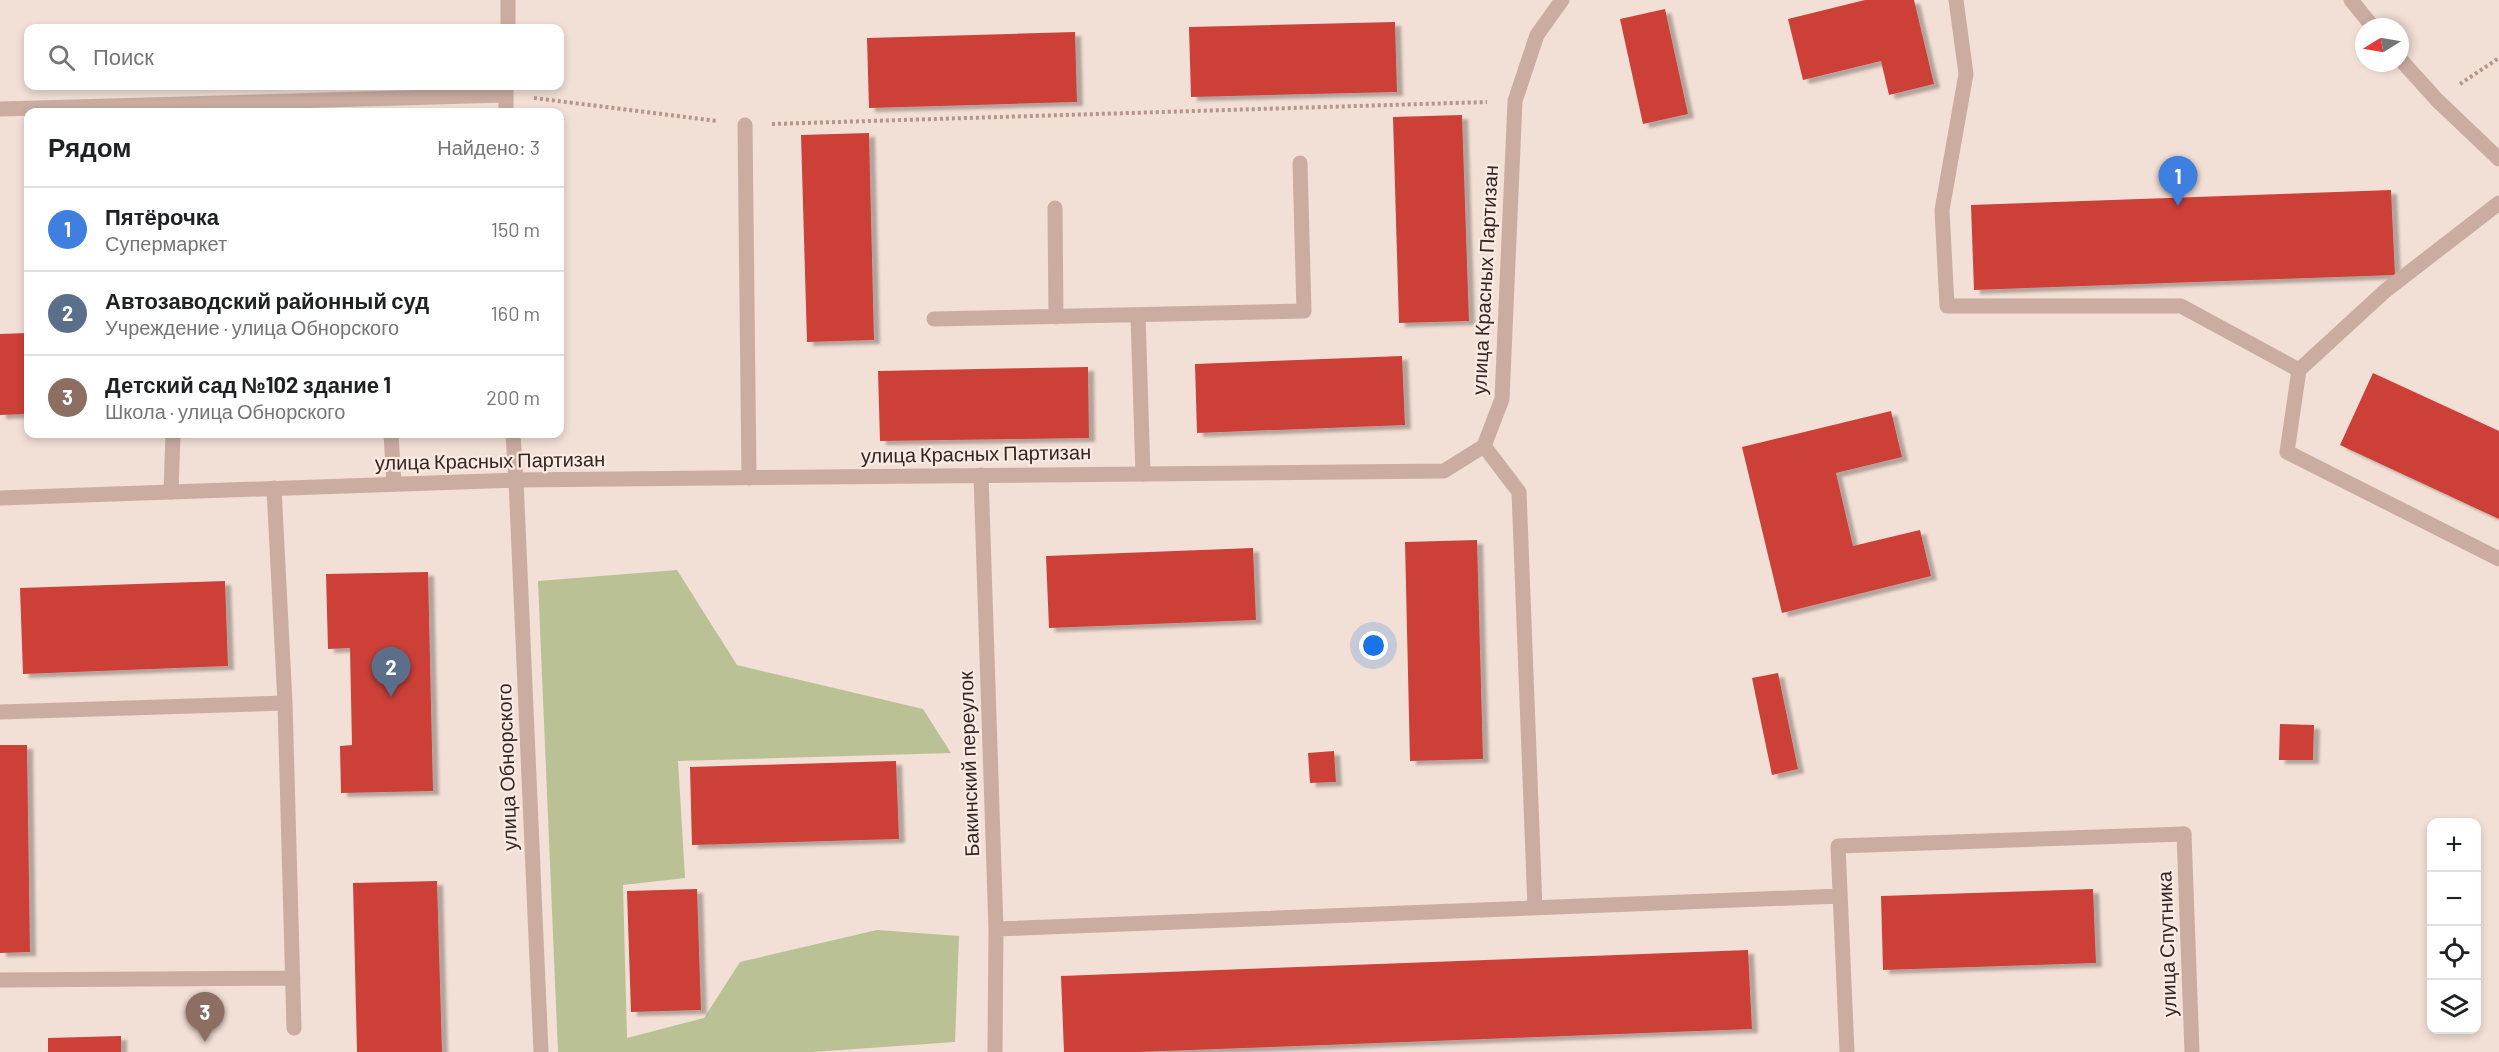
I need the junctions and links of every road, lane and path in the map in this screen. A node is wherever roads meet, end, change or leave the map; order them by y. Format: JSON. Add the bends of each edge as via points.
{"nodes":[{"id":1,"x":508,"y":0,"type":"edge"},
{"id":2,"x":1562,"y":0,"type":"edge"},
{"id":3,"x":1956,"y":0,"type":"edge"},
{"id":4,"x":2351,"y":0,"type":"edge"},
{"id":5,"x":2366,"y":18,"type":"edge"},
{"id":6,"x":508,"y":24,"type":"edge"},
{"id":7,"x":2499,"y":58,"type":"edge"},
{"id":8,"x":2409,"y":69,"type":"edge"},
{"id":9,"x":506,"y":90,"type":"edge"},
{"id":10,"x":2438,"y":100,"type":"junction"},
{"id":11,"x":1515,"y":101,"type":"junction"},
{"id":12,"x":24,"y":108,"type":"edge"},
{"id":13,"x":27,"y":108,"type":"edge"},
{"id":14,"x":506,"y":108,"type":"edge"},
{"id":15,"x":0,"y":109,"type":"edge"},
{"id":16,"x":745,"y":125,"type":"junction"},
{"id":17,"x":2499,"y":159,"type":"edge"},
{"id":18,"x":1300,"y":164,"type":"dead end"},
{"id":19,"x":2499,"y":202,"type":"edge"},
{"id":20,"x":1055,"y":208,"type":"dead end"},
{"id":21,"x":1138,"y":316,"type":"junction"},
{"id":22,"x":1056,"y":317,"type":"junction"},
{"id":23,"x":934,"y":319,"type":"dead end"},
{"id":24,"x":2299,"y":370,"type":"junction"},
{"id":25,"x":173,"y":438,"type":"edge"},
{"id":26,"x":391,"y":438,"type":"edge"},
{"id":27,"x":513,"y":438,"type":"edge"},
{"id":28,"x":1484,"y":447,"type":"junction"},
{"id":29,"x":1143,"y":474,"type":"junction"},
{"id":30,"x":981,"y":475,"type":"junction"},
{"id":31,"x":749,"y":477,"type":"junction"},
{"id":32,"x":516,"y":480,"type":"junction"},
{"id":33,"x":393,"y":484,"type":"junction"},
{"id":34,"x":274,"y":488,"type":"junction"},
{"id":35,"x":171,"y":492,"type":"junction"},
{"id":36,"x":0,"y":498,"type":"edge"},
{"id":37,"x":2499,"y":559,"type":"edge"},
{"id":38,"x":285,"y":703,"type":"junction"},
{"id":39,"x":0,"y":712,"type":"edge"},
{"id":40,"x":1840,"y":896,"type":"junction"},
{"id":41,"x":1534,"y":908,"type":"junction"},
{"id":42,"x":996,"y":929,"type":"junction"},
{"id":43,"x":293,"y":978,"type":"junction"},
{"id":44,"x":0,"y":980,"type":"edge"},
{"id":45,"x":294,"y":1028,"type":"dead end"},
{"id":46,"x":540,"y":1052,"type":"edge"},
{"id":47,"x":995,"y":1052,"type":"edge"},
{"id":48,"x":1847,"y":1052,"type":"edge"},
{"id":49,"x":2192,"y":1052,"type":"edge"}],
"edges":[{"from":1,"to":6,"type":"street"},
{"from":2,"to":11,"type":"street","name":"улица Красных Партизан","via":[[1537,35]]},
{"from":3,"to":24,"type":"street","via":[[1966,74],[1942,210],[1947,306],[2181,306]]},
{"from":4,"to":5,"type":"street"},
{"from":7,"to":10,"type":"path"},
{"from":8,"to":10,"type":"street"},
{"from":9,"to":13,"type":"street"},
{"from":9,"to":14,"type":"street"},
{"from":9,"to":16,"type":"path"},
{"from":10,"to":17,"type":"street"},
{"from":11,"to":16,"type":"path"},
{"from":11,"to":28,"type":"street","name":"улица Красных Партизан","via":[[1502,399]]},
{"from":12,"to":15,"type":"street"},
{"from":16,"to":31,"type":"street"},
{"from":18,"to":21,"type":"street","via":[[1304,311]]},
{"from":19,"to":24,"type":"street","via":[[2385,291]]},
{"from":20,"to":22,"type":"street"},
{"from":21,"to":22,"type":"street"},
{"from":21,"to":29,"type":"street"},
{"from":22,"to":23,"type":"street"},
{"from":24,"to":37,"type":"street","via":[[2287,452]]},
{"from":25,"to":35,"type":"street"},
{"from":26,"to":33,"type":"street"},
{"from":27,"to":32,"type":"street","name":"улица Обнорского"},
{"from":28,"to":29,"type":"street","name":"улица Красных Партизан","via":[[1444,471]]},
{"from":28,"to":41,"type":"street","via":[[1519,492]]},
{"from":29,"to":30,"type":"street","name":"улица Красных Партизан"},
{"from":30,"to":31,"type":"street","name":"улица Красных Партизан"},
{"from":30,"to":42,"type":"street","name":"Бакинский переулок"},
{"from":31,"to":32,"type":"street","name":"улица Красных Партизан"},
{"from":32,"to":33,"type":"street","name":"улица Красных Партизан"},
{"from":32,"to":46,"type":"street","name":"улица Обнорского"},
{"from":33,"to":34,"type":"street","name":"улица Красных Партизан"},
{"from":34,"to":35,"type":"street","name":"улица Красных Партизан"},
{"from":34,"to":38,"type":"street"},
{"from":35,"to":36,"type":"street","name":"улица Красных Партизан"},
{"from":38,"to":39,"type":"street"},
{"from":38,"to":43,"type":"street"},
{"from":40,"to":41,"type":"street"},
{"from":40,"to":48,"type":"street"},
{"from":40,"to":49,"type":"street","name":"улица Спутника","via":[[1838,846],[2184,834]]},
{"from":41,"to":42,"type":"street"},
{"from":42,"to":47,"type":"street","name":"Бакинский переулок"},
{"from":43,"to":44,"type":"street"},
{"from":43,"to":45,"type":"street"}]}
